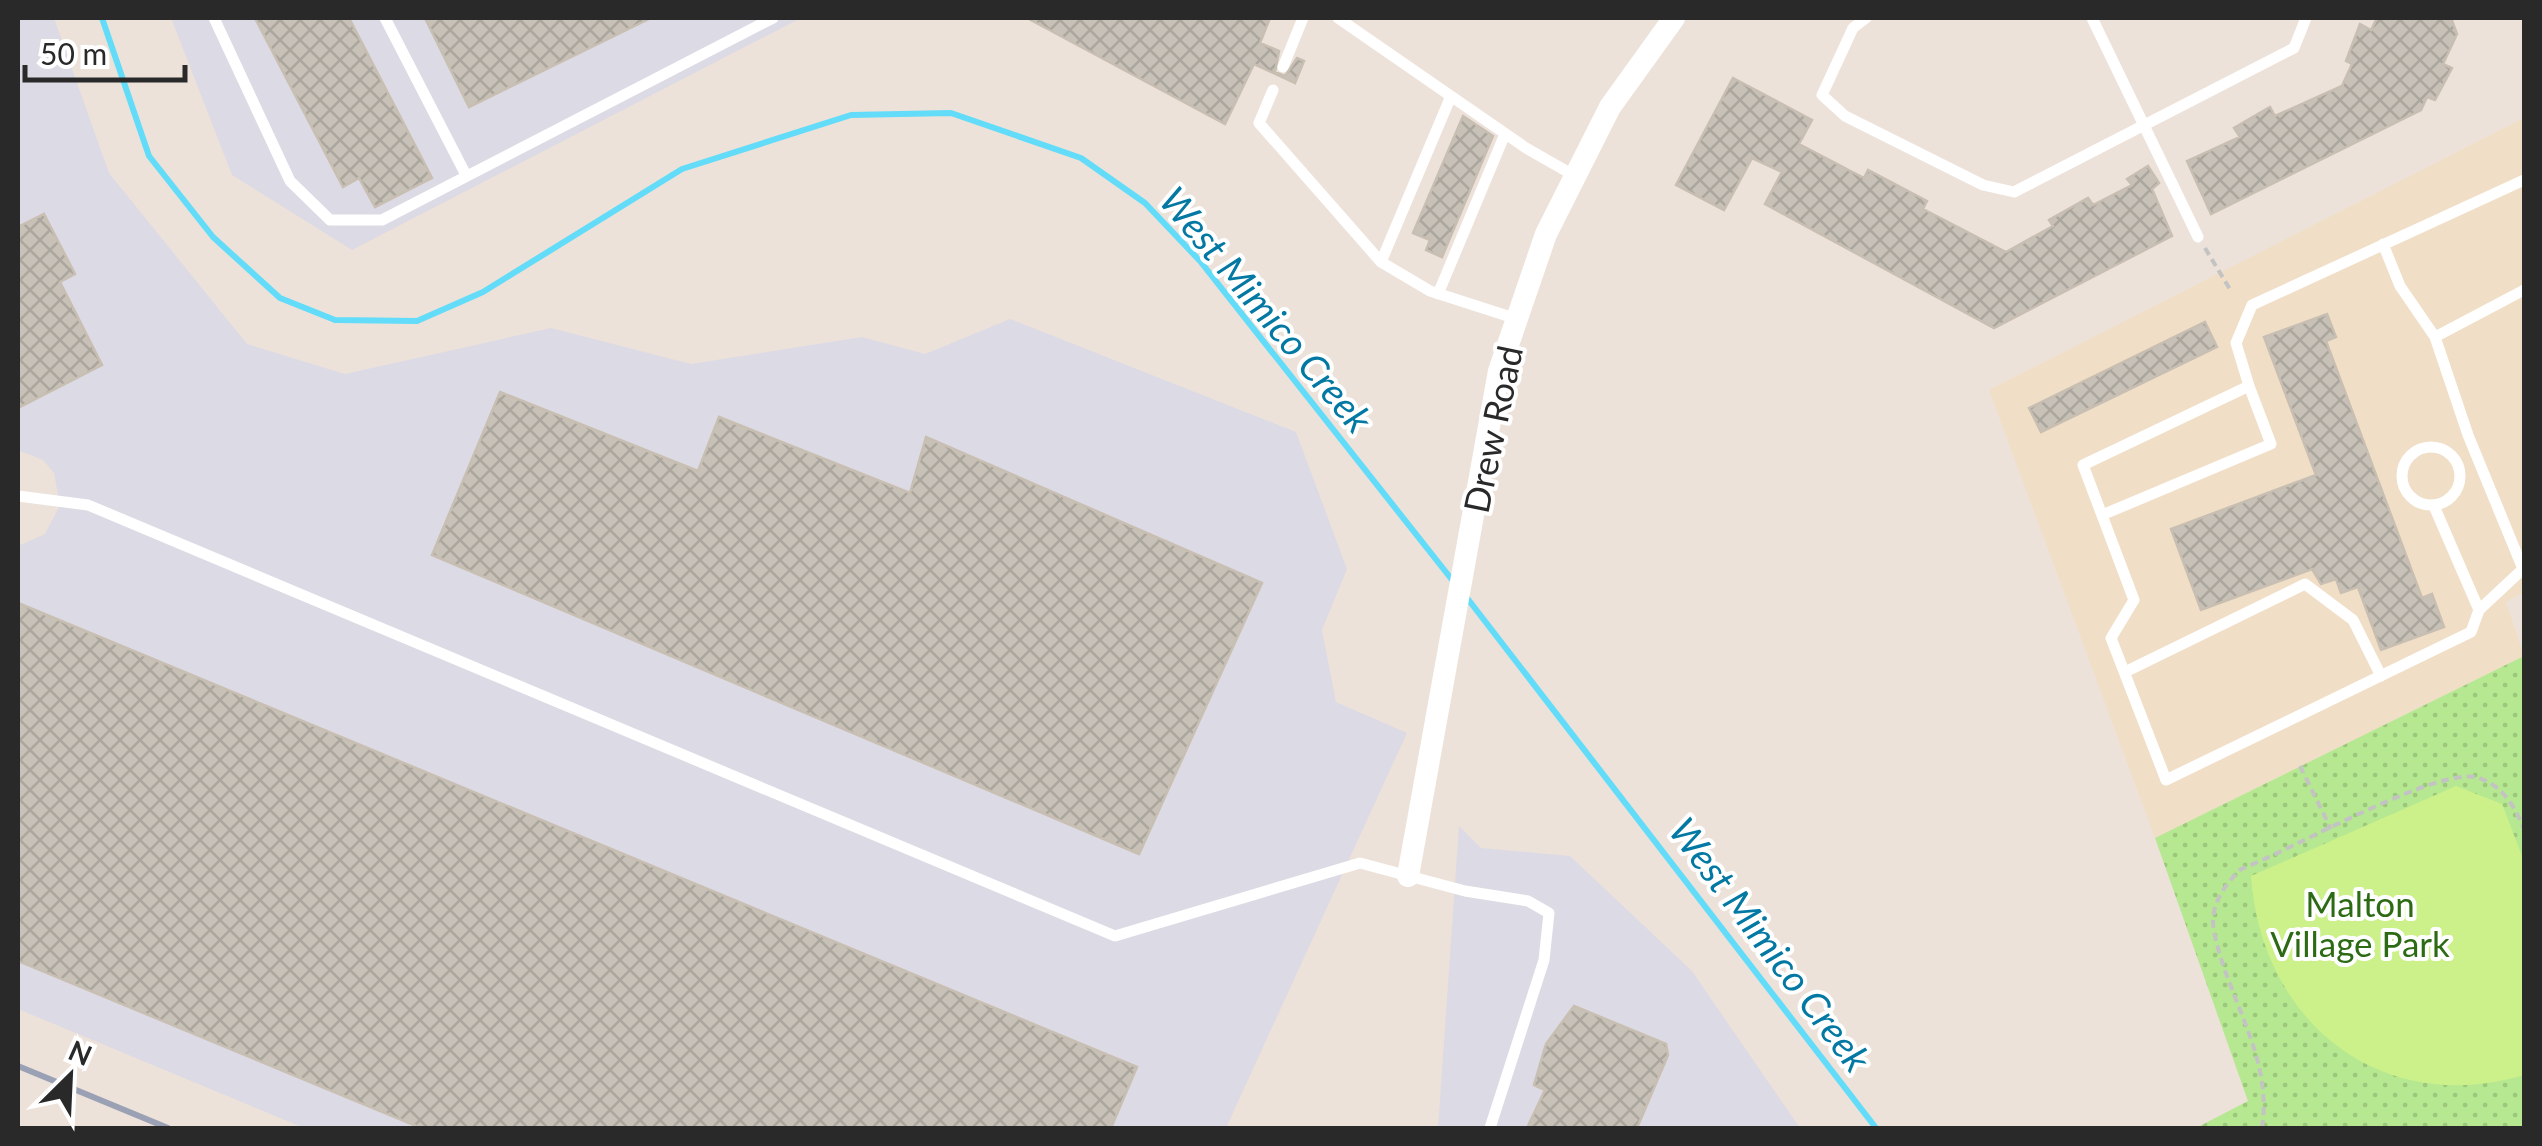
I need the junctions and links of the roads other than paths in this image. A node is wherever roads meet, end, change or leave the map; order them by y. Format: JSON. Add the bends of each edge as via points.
{"nodes":[{"id":1,"x":214,"y":18,"type":"edge"},
{"id":2,"x":386,"y":18,"type":"edge"},
{"id":3,"x":773,"y":18,"type":"edge"},
{"id":4,"x":1303,"y":18,"type":"edge"},
{"id":5,"x":1338,"y":18,"type":"edge"},
{"id":6,"x":1674,"y":18,"type":"edge"},
{"id":7,"x":1866,"y":18,"type":"edge"},
{"id":8,"x":2092,"y":18,"type":"edge"},
{"id":9,"x":2306,"y":18,"type":"edge"},
{"id":10,"x":1282,"y":67,"type":"dead end"},
{"id":11,"x":1273,"y":90,"type":"dead end"},
{"id":12,"x":1450,"y":96,"type":"junction"},
{"id":13,"x":2145,"y":127,"type":"junction"},
{"id":14,"x":1505,"y":134,"type":"junction"},
{"id":15,"x":466,"y":175,"type":"junction"},
{"id":16,"x":1575,"y":176,"type":"junction"},
{"id":17,"x":2524,"y":180,"type":"edge"},
{"id":18,"x":2198,"y":238,"type":"road end"},
{"id":19,"x":2383,"y":244,"type":"junction"},
{"id":20,"x":1381,"y":262,"type":"junction"},
{"id":21,"x":2524,"y":290,"type":"edge"},
{"id":22,"x":1438,"y":294,"type":"junction"},
{"id":23,"x":1517,"y":319,"type":"junction"},
{"id":24,"x":2435,"y":337,"type":"junction"},
{"id":25,"x":2249,"y":386,"type":"junction"},
{"id":26,"x":2468,"y":435,"type":"junction"},
{"id":27,"x":2452,"y":455,"type":"junction"},
{"id":28,"x":18,"y":496,"type":"edge"},
{"id":29,"x":2434,"y":506,"type":"junction"},
{"id":30,"x":2102,"y":515,"type":"junction"},
{"id":31,"x":2479,"y":610,"type":"junction"},
{"id":32,"x":2125,"y":672,"type":"junction"},
{"id":33,"x":2381,"y":676,"type":"junction"},
{"id":34,"x":1408,"y":876,"type":"junction"},
{"id":35,"x":1490,"y":1128,"type":"edge"}],
"edges":[{"from":1,"to":15,"type":"lane","via":[[290,181],[330,220],[382,220]]},
{"from":2,"to":15,"type":"lane"},
{"from":3,"to":15,"type":"lane"},
{"from":4,"to":10,"type":"lane"},
{"from":5,"to":12,"type":"lane"},
{"from":6,"to":16,"type":"street","name":"Drew Road","via":[[1610,107]]},
{"from":7,"to":13,"type":"lane","via":[[1853,28],[1822,94],[1845,116],[1982,185],[2014,192]]},
{"from":8,"to":13,"type":"lane"},
{"from":9,"to":13,"type":"lane","via":[[2294,48]]},
{"from":11,"to":20,"type":"lane","via":[[1259,124]]},
{"from":12,"to":14,"type":"lane"},
{"from":12,"to":20,"type":"lane"},
{"from":13,"to":18,"type":"lane"},
{"from":14,"to":16,"type":"lane"},
{"from":14,"to":22,"type":"lane"},
{"from":16,"to":23,"type":"street","name":"Drew Road","via":[[1546,234]]},
{"from":17,"to":19,"type":"lane"},
{"from":19,"to":24,"type":"lane","via":[[2400,286]]},
{"from":19,"to":25,"type":"lane","via":[[2252,305],[2236,343]]},
{"from":20,"to":22,"type":"lane"},
{"from":21,"to":24,"type":"lane"},
{"from":22,"to":23,"type":"lane"},
{"from":23,"to":34,"type":"street","name":"Drew Road","via":[[1499,371]]},
{"from":24,"to":26,"type":"lane"},
{"from":25,"to":30,"type":"lane","via":[[2083,465]]},
{"from":25,"to":30,"type":"lane","via":[[2271,444]]},
{"from":26,"to":27,"type":"lane"},
{"from":26,"to":31,"type":"lane","via":[[2524,569]]},
{"from":27,"to":29,"type":"lane","via":[[2460,472],[2457,490]]},
{"from":27,"to":29,"type":"lane","via":[[2425,447],[2403,466],[2408,495]]},
{"from":28,"to":34,"type":"lane","via":[[88,504],[1115,936],[1360,863]]},
{"from":29,"to":31,"type":"lane"},
{"from":30,"to":32,"type":"lane","via":[[2134,600],[2112,638]]},
{"from":31,"to":33,"type":"lane","via":[[2471,632]]},
{"from":32,"to":33,"type":"lane","via":[[2305,584],[2353,620]]},
{"from":32,"to":33,"type":"lane","via":[[2166,780]]},
{"from":34,"to":35,"type":"lane","via":[[1528,902],[1549,913],[1544,960]]}]}
